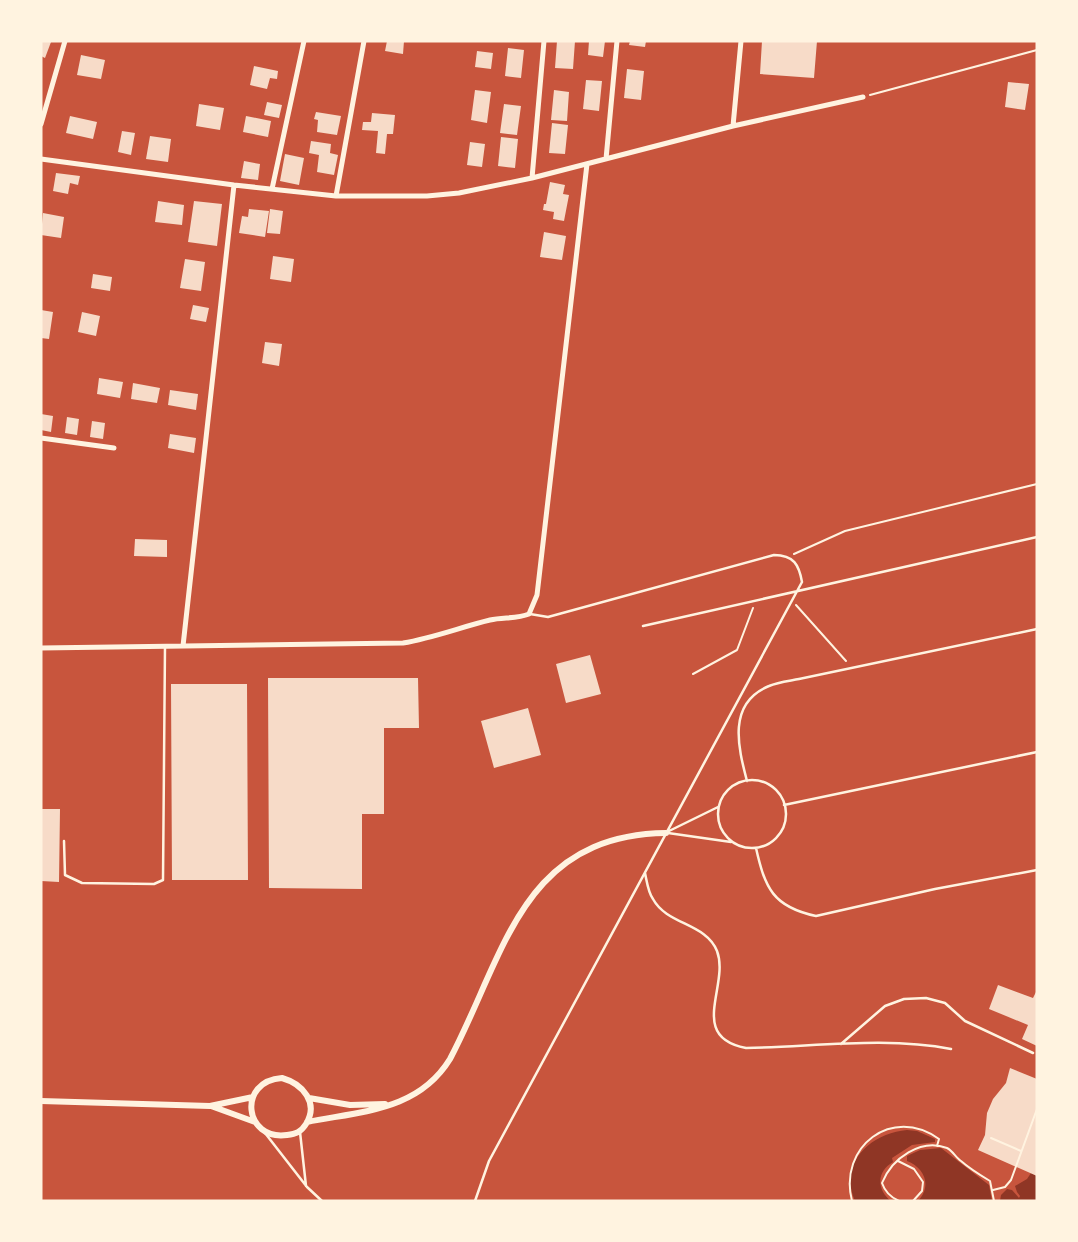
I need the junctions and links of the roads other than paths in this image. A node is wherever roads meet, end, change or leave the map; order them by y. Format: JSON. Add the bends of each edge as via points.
{"nodes":[{"id":1,"x":65,"y":41,"type":"edge"},
{"id":2,"x":304,"y":41,"type":"edge"},
{"id":3,"x":364,"y":41,"type":"edge"},
{"id":4,"x":544,"y":41,"type":"edge"},
{"id":5,"x":617,"y":41,"type":"edge"},
{"id":6,"x":740,"y":41,"type":"edge"},
{"id":7,"x":863,"y":97,"type":"road end"},
{"id":8,"x":41,"y":124,"type":"edge"},
{"id":9,"x":733,"y":126,"type":"junction"},
{"id":10,"x":41,"y":159,"type":"edge"},
{"id":11,"x":606,"y":159,"type":"junction"},
{"id":12,"x":587,"y":164,"type":"junction"},
{"id":13,"x":532,"y":178,"type":"junction"},
{"id":14,"x":234,"y":185,"type":"junction"},
{"id":15,"x":272,"y":189,"type":"junction"},
{"id":16,"x":336,"y":196,"type":"junction"},
{"id":17,"x":41,"y":438,"type":"edge"},
{"id":18,"x":114,"y":448,"type":"dead end"},
{"id":19,"x":1037,"y":537,"type":"edge"},
{"id":20,"x":800,"y":590,"type":"junction"},
{"id":21,"x":529,"y":614,"type":"junction"},
{"id":22,"x":643,"y":626,"type":"dead end"},
{"id":23,"x":1037,"y":629,"type":"edge"},
{"id":24,"x":165,"y":646,"type":"junction"},
{"id":25,"x":183,"y":646,"type":"junction"},
{"id":26,"x":41,"y":648,"type":"edge"},
{"id":27,"x":1037,"y":752,"type":"edge"},
{"id":28,"x":747,"y":781,"type":"junction"},
{"id":29,"x":784,"y":805,"type":"junction"},
{"id":30,"x":719,"y":807,"type":"junction"},
{"id":31,"x":666,"y":833,"type":"junction"},
{"id":32,"x":64,"y":841,"type":"dead end"},
{"id":33,"x":732,"y":842,"type":"junction"},
{"id":34,"x":756,"y":848,"type":"junction"},
{"id":35,"x":1037,"y":870,"type":"edge"},
{"id":36,"x":645,"y":874,"type":"junction"},
{"id":37,"x":840,"y":1046,"type":"junction"},
{"id":38,"x":951,"y":1050,"type":"dead end"},
{"id":39,"x":1033,"y":1053,"type":"dead end"},
{"id":40,"x":252,"y":1097,"type":"junction"},
{"id":41,"x":309,"y":1098,"type":"junction"},
{"id":42,"x":41,"y":1101,"type":"edge"},
{"id":43,"x":398,"y":1104,"type":"junction"},
{"id":44,"x":210,"y":1106,"type":"junction"},
{"id":45,"x":255,"y":1122,"type":"junction"},
{"id":46,"x":307,"y":1122,"type":"junction"},
{"id":47,"x":264,"y":1131,"type":"junction"},
{"id":48,"x":300,"y":1132,"type":"junction"},
{"id":49,"x":307,"y":1187,"type":"junction"},
{"id":50,"x":322,"y":1201,"type":"edge"},
{"id":51,"x":475,"y":1201,"type":"edge"}],
"edges":[{"from":1,"to":8,"type":"street"},
{"from":2,"to":15,"type":"street"},
{"from":3,"to":16,"type":"street"},
{"from":4,"to":13,"type":"street"},
{"from":5,"to":11,"type":"street"},
{"from":6,"to":9,"type":"street"},
{"from":7,"to":9,"type":"street"},
{"from":9,"to":11,"type":"street"},
{"from":10,"to":14,"type":"street"},
{"from":11,"to":12,"type":"street"},
{"from":12,"to":13,"type":"street"},
{"from":12,"to":21,"type":"street","via":[[537,595]]},
{"from":13,"to":16,"type":"street","via":[[443,195]]},
{"from":14,"to":15,"type":"street"},
{"from":14,"to":25,"type":"street"},
{"from":15,"to":16,"type":"street"},
{"from":17,"to":18,"type":"street"},
{"from":19,"to":20,"type":"lane"},
{"from":20,"to":21,"type":"lane","via":[[799,567],[787,557],[774,555],[548,617]]},
{"from":20,"to":22,"type":"lane"},
{"from":20,"to":31,"type":"lane"},
{"from":21,"to":25,"type":"street","via":[[490,620],[436,637],[403,643]]},
{"from":23,"to":28,"type":"lane","via":[[770,685],[753,696],[743,710],[737,731]]},
{"from":24,"to":25,"type":"street"},
{"from":24,"to":26,"type":"street"},
{"from":24,"to":32,"type":"lane","via":[[163,880],[154,884],[82,883],[73,880],[65,875]]},
{"from":27,"to":29,"type":"lane"},
{"from":28,"to":29,"type":"lane","via":[[770,786]]},
{"from":28,"to":30,"type":"lane","via":[[729,790]]},
{"from":29,"to":34,"type":"lane","via":[[785,819],[780,833],[770,843]]},
{"from":30,"to":31,"type":"lane"},
{"from":30,"to":33,"type":"lane","via":[[720,826]]},
{"from":31,"to":33,"type":"lane"},
{"from":31,"to":36,"type":"lane"},
{"from":31,"to":43,"type":"street","via":[[625,837],[595,847],[565,864],[542,884],[514,923],[446,1067],[427,1087]]},
{"from":33,"to":34,"type":"lane"},
{"from":34,"to":35,"type":"lane","via":[[766,883],[775,896],[796,912],[816,916],[935,888]]},
{"from":36,"to":37,"type":"lane","via":[[658,908],[705,934],[713,943],[718,954],[714,1021],[722,1038],[732,1046],[746,1048]]},
{"from":36,"to":51,"type":"lane","via":[[489,1161]]},
{"from":37,"to":38,"type":"lane","via":[[901,1044]]},
{"from":37,"to":39,"type":"lane","via":[[885,1006],[904,999],[926,998],[945,1003],[973,1026]]},
{"from":40,"to":41,"type":"street","via":[[264,1082],[282,1078],[301,1087]]},
{"from":40,"to":44,"type":"street"},
{"from":40,"to":45,"type":"street"},
{"from":41,"to":43,"type":"street","via":[[350,1105]]},
{"from":41,"to":46,"type":"street"},
{"from":42,"to":44,"type":"street"},
{"from":43,"to":46,"type":"street"},
{"from":44,"to":45,"type":"street"},
{"from":45,"to":47,"type":"street"},
{"from":46,"to":48,"type":"street"},
{"from":47,"to":48,"type":"street","via":[[282,1136]]},
{"from":47,"to":49,"type":"lane"},
{"from":48,"to":49,"type":"lane"},
{"from":49,"to":50,"type":"lane"}]}
